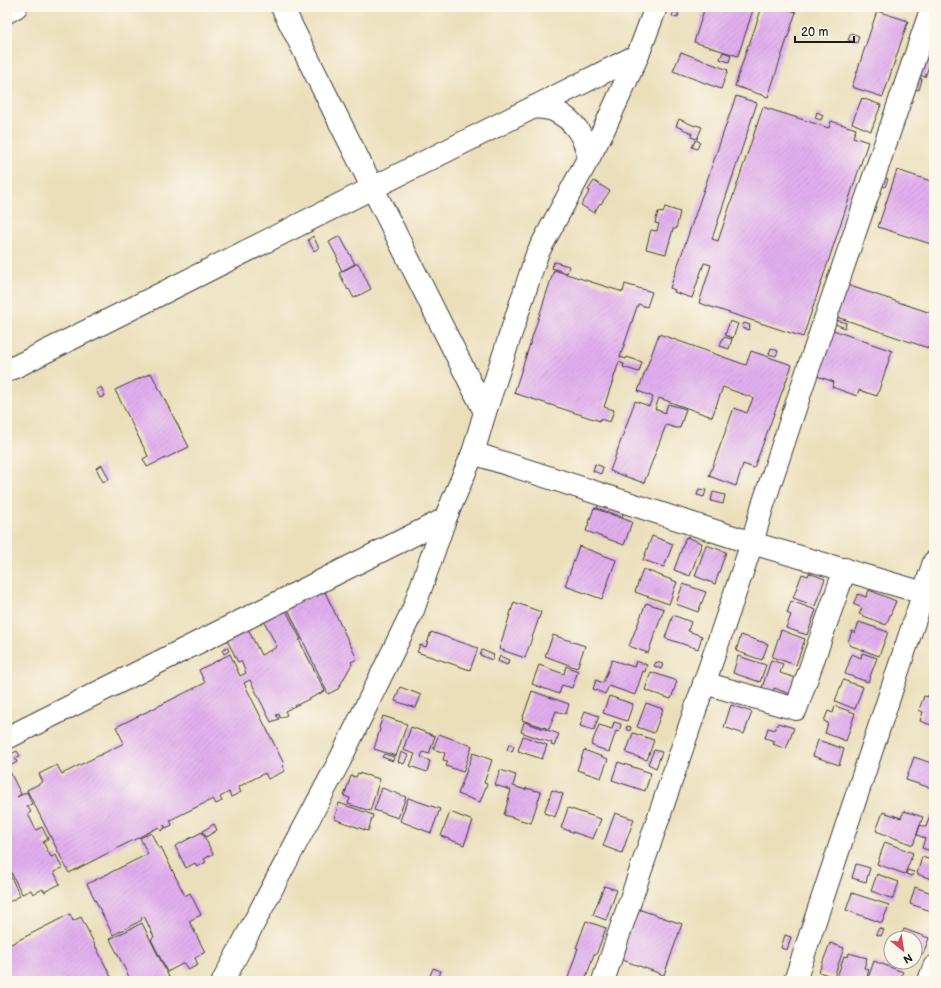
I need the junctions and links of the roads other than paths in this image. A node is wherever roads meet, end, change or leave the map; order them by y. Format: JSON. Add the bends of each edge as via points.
{"nodes":[{"id":1,"x":16,"y":7,"type":"edge"},
{"id":2,"x":282,"y":7,"type":"edge"},
{"id":3,"x":932,"y":7,"type":"edge"},
{"id":4,"x":654,"y":9,"type":"edge"},
{"id":5,"x":7,"y":12,"type":"edge"},
{"id":6,"x":638,"y":55,"type":"junction"},
{"id":7,"x":534,"y":107,"type":"junction"},
{"id":8,"x":589,"y":158,"type":"junction"},
{"id":9,"x":372,"y":188,"type":"junction"},
{"id":10,"x":7,"y":371,"type":"edge"},
{"id":11,"x":485,"y":412,"type":"junction"},
{"id":12,"x":473,"y":453,"type":"junction"},
{"id":13,"x":445,"y":519,"type":"junction"},
{"id":14,"x":752,"y":543,"type":"junction"},
{"id":15,"x":845,"y":570,"type":"junction"},
{"id":16,"x":930,"y":578,"type":"edge"},
{"id":17,"x":704,"y":683,"type":"junction"},
{"id":18,"x":7,"y":738,"type":"edge"},
{"id":19,"x":934,"y":967,"type":"edge"},
{"id":20,"x":224,"y":981,"type":"edge"},
{"id":21,"x":603,"y":981,"type":"edge"},
{"id":22,"x":795,"y":981,"type":"edge"},
{"id":23,"x":929,"y":981,"type":"edge"}],
"edges":[{"from":1,"to":5,"type":"street"},
{"from":2,"to":9,"type":"street"},
{"from":3,"to":14,"type":"street","via":[[804,381]]},
{"from":4,"to":6,"type":"street"},
{"from":6,"to":7,"type":"street"},
{"from":6,"to":8,"type":"street"},
{"from":7,"to":8,"type":"street","via":[[554,111],[567,118],[583,138]]},
{"from":7,"to":9,"type":"street"},
{"from":8,"to":11,"type":"street","via":[[537,254]]},
{"from":9,"to":10,"type":"street"},
{"from":9,"to":11,"type":"street"},
{"from":11,"to":12,"type":"street"},
{"from":12,"to":13,"type":"street"},
{"from":12,"to":14,"type":"street"},
{"from":13,"to":18,"type":"street"},
{"from":13,"to":20,"type":"street","via":[[413,610],[340,760]]},
{"from":14,"to":15,"type":"street"},
{"from":14,"to":17,"type":"street"},
{"from":15,"to":16,"type":"street"},
{"from":15,"to":17,"type":"street","via":[[796,709]]},
{"from":16,"to":22,"type":"street"},
{"from":17,"to":21,"type":"street"},
{"from":19,"to":23,"type":"street"}]}
